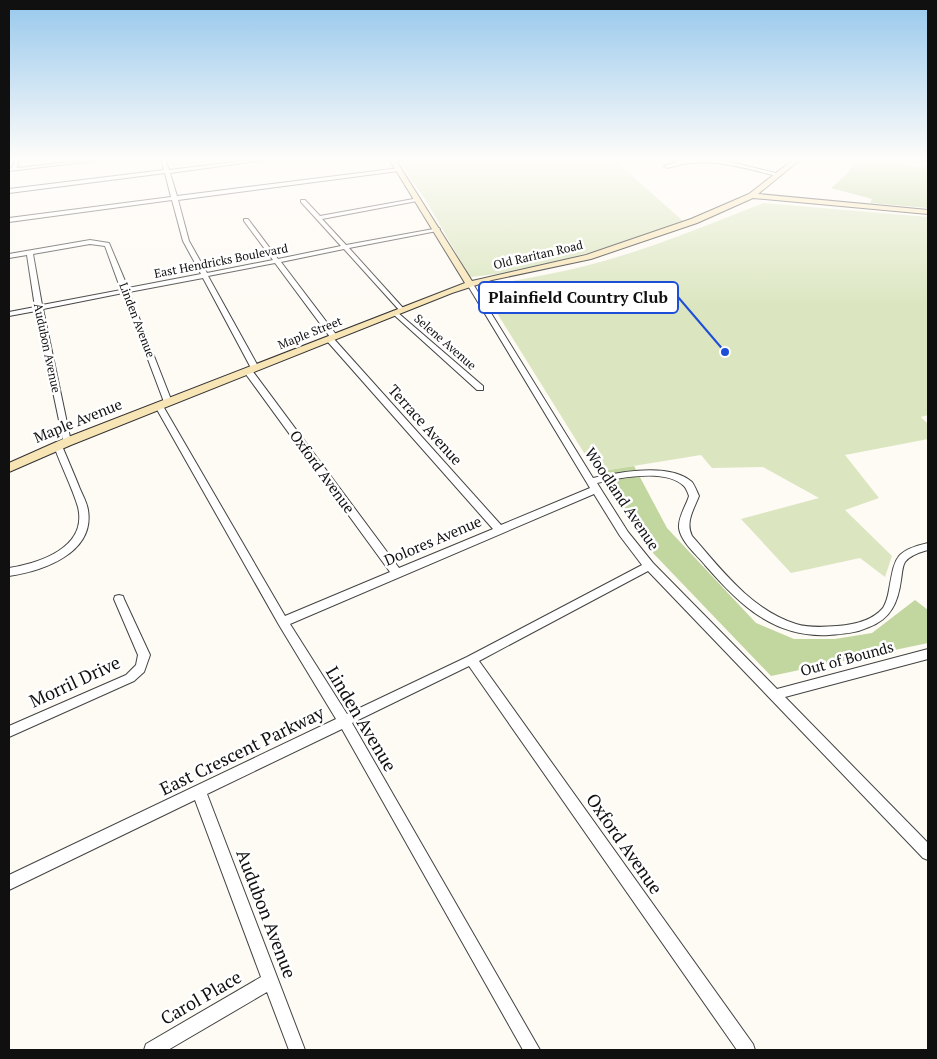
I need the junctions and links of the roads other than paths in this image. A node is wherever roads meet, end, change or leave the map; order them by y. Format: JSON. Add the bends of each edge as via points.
{"nodes":[{"id":1,"x":100,"y":208,"type":"edge"},
{"id":2,"x":177,"y":208,"type":"edge"},
{"id":3,"x":310,"y":208,"type":"edge"},
{"id":4,"x":368,"y":208,"type":"edge"},
{"id":5,"x":423,"y":208,"type":"edge"},
{"id":6,"x":723,"y":208,"type":"edge"},
{"id":7,"x":889,"y":208,"type":"edge"},
{"id":8,"x":928,"y":212,"type":"edge"},
{"id":9,"x":318,"y":218,"type":"junction"},
{"id":10,"x":9,"y":220,"type":"edge"},
{"id":11,"x":246,"y":220,"type":"dead end"},
{"id":12,"x":436,"y":229,"type":"junction"},
{"id":13,"x":345,"y":247,"type":"junction"},
{"id":14,"x":30,"y":252,"type":"junction"},
{"id":15,"x":9,"y":256,"type":"edge"},
{"id":16,"x":277,"y":262,"type":"junction"},
{"id":17,"x":206,"y":276,"type":"junction"},
{"id":18,"x":470,"y":284,"type":"junction"},
{"id":19,"x":126,"y":291,"type":"junction"},
{"id":20,"x":39,"y":308,"type":"junction"},
{"id":21,"x":398,"y":311,"type":"junction"},
{"id":22,"x":9,"y":314,"type":"edge"},
{"id":23,"x":332,"y":338,"type":"junction"},
{"id":24,"x":251,"y":370,"type":"junction"},
{"id":25,"x":480,"y":388,"type":"dead end"},
{"id":26,"x":164,"y":404,"type":"junction"},
{"id":27,"x":63,"y":444,"type":"junction"},
{"id":28,"x":9,"y":468,"type":"edge"},
{"id":29,"x":593,"y":485,"type":"junction"},
{"id":30,"x":499,"y":528,"type":"junction"},
{"id":31,"x":928,"y":546,"type":"edge"},
{"id":32,"x":649,"y":566,"type":"junction"},
{"id":33,"x":9,"y":572,"type":"edge"},
{"id":34,"x":396,"y":572,"type":"junction"},
{"id":35,"x":119,"y":599,"type":"dead end"},
{"id":36,"x":283,"y":622,"type":"junction"},
{"id":37,"x":928,"y":654,"type":"edge"},
{"id":38,"x":471,"y":660,"type":"junction"},
{"id":39,"x":774,"y":695,"type":"junction"},
{"id":40,"x":344,"y":721,"type":"junction"},
{"id":41,"x":9,"y":732,"type":"edge"},
{"id":42,"x":199,"y":791,"type":"junction"},
{"id":43,"x":928,"y":853,"type":"edge"},
{"id":44,"x":9,"y":883,"type":"edge"},
{"id":45,"x":271,"y":981,"type":"junction"},
{"id":46,"x":152,"y":1050,"type":"edge"},
{"id":47,"x":297,"y":1050,"type":"edge"},
{"id":48,"x":532,"y":1050,"type":"edge"},
{"id":49,"x":747,"y":1050,"type":"edge"}],
"edges":[{"from":1,"to":10,"type":"street"},
{"from":2,"to":17,"type":"street","name":"Oxford Avenue","via":[[186,241]]},
{"from":3,"to":9,"type":"street","name":"Selene Avenue"},
{"from":4,"to":9,"type":"street"},
{"from":5,"to":12,"type":"main road","name":"Woodland Avenue"},
{"from":6,"to":18,"type":"main road","name":"Old Raritan Road","via":[[588,257]]},
{"from":7,"to":8,"type":"main road"},
{"from":9,"to":13,"type":"street","name":"Selene Avenue"},
{"from":11,"to":16,"type":"street","name":"Terrace Avenue"},
{"from":12,"to":13,"type":"street","name":"East Hendricks Boulevard"},
{"from":12,"to":18,"type":"main road","name":"Woodland Avenue"},
{"from":13,"to":16,"type":"street","name":"East Hendricks Boulevard"},
{"from":13,"to":21,"type":"street","name":"Selene Avenue"},
{"from":14,"to":15,"type":"street"},
{"from":14,"to":19,"type":"street","name":"Linden Avenue","via":[[90,242],[107,244]]},
{"from":14,"to":20,"type":"street","name":"Audubon Avenue"},
{"from":16,"to":17,"type":"street","name":"East Hendricks Boulevard"},
{"from":16,"to":23,"type":"street","name":"Terrace Avenue"},
{"from":17,"to":19,"type":"street","name":"East Hendricks Boulevard"},
{"from":17,"to":24,"type":"street","name":"Oxford Avenue"},
{"from":18,"to":21,"type":"main road","name":"Maple Street"},
{"from":18,"to":29,"type":"street","name":"Woodland Avenue"},
{"from":19,"to":20,"type":"street","name":"East Hendricks Boulevard"},
{"from":19,"to":26,"type":"street","name":"Linden Avenue"},
{"from":20,"to":22,"type":"street","name":"East Hendricks Boulevard"},
{"from":20,"to":27,"type":"street","name":"Audubon Avenue"},
{"from":21,"to":23,"type":"main road","name":"Maple Street"},
{"from":21,"to":25,"type":"street","name":"Selene Avenue"},
{"from":23,"to":24,"type":"main road","name":"Maple Street"},
{"from":23,"to":30,"type":"street","name":"Terrace Avenue"},
{"from":24,"to":26,"type":"main road","name":"Maple Street"},
{"from":24,"to":34,"type":"street","name":"Oxford Avenue"},
{"from":26,"to":27,"type":"main road","name":"Maple Avenue"},
{"from":26,"to":36,"type":"street","name":"Linden Avenue"},
{"from":27,"to":28,"type":"main road","name":"Maple Avenue"},
{"from":27,"to":33,"type":"street","name":"Audubon Avenue","via":[[86,518],[83,531],[76,542],[49,560]]},
{"from":29,"to":30,"type":"street","name":"Dolores Avenue"},
{"from":29,"to":31,"type":"street","name":"Dolores Avenue","via":[[620,475],[648,473],[685,482],[694,496],[683,523],[688,538],[761,613],[809,631],[845,630],[877,618],[887,610],[892,600],[899,561]]},
{"from":29,"to":32,"type":"street","name":"Woodland Avenue"},
{"from":30,"to":34,"type":"street","name":"Dolores Avenue"},
{"from":32,"to":38,"type":"street","name":"East Crescent Parkway"},
{"from":32,"to":39,"type":"street","name":"Woodland Avenue"},
{"from":34,"to":36,"type":"street","name":"Dolores Avenue"},
{"from":35,"to":41,"type":"street","name":"Morril Drive","via":[[144,655],[139,671],[130,678]]},
{"from":36,"to":40,"type":"street","name":"Linden Avenue"},
{"from":37,"to":39,"type":"street","name":"Out of Bounds"},
{"from":38,"to":40,"type":"street","name":"East Crescent Parkway"},
{"from":38,"to":49,"type":"street","name":"Oxford Avenue"},
{"from":39,"to":43,"type":"street","name":"Woodland Avenue"},
{"from":40,"to":42,"type":"street","name":"East Crescent Parkway"},
{"from":40,"to":48,"type":"street","name":"Linden Avenue"},
{"from":42,"to":44,"type":"street","name":"East Crescent Parkway"},
{"from":42,"to":45,"type":"street","name":"Audubon Avenue"},
{"from":45,"to":46,"type":"street","name":"Carol Place"},
{"from":45,"to":47,"type":"street","name":"Audubon Avenue"}]}
